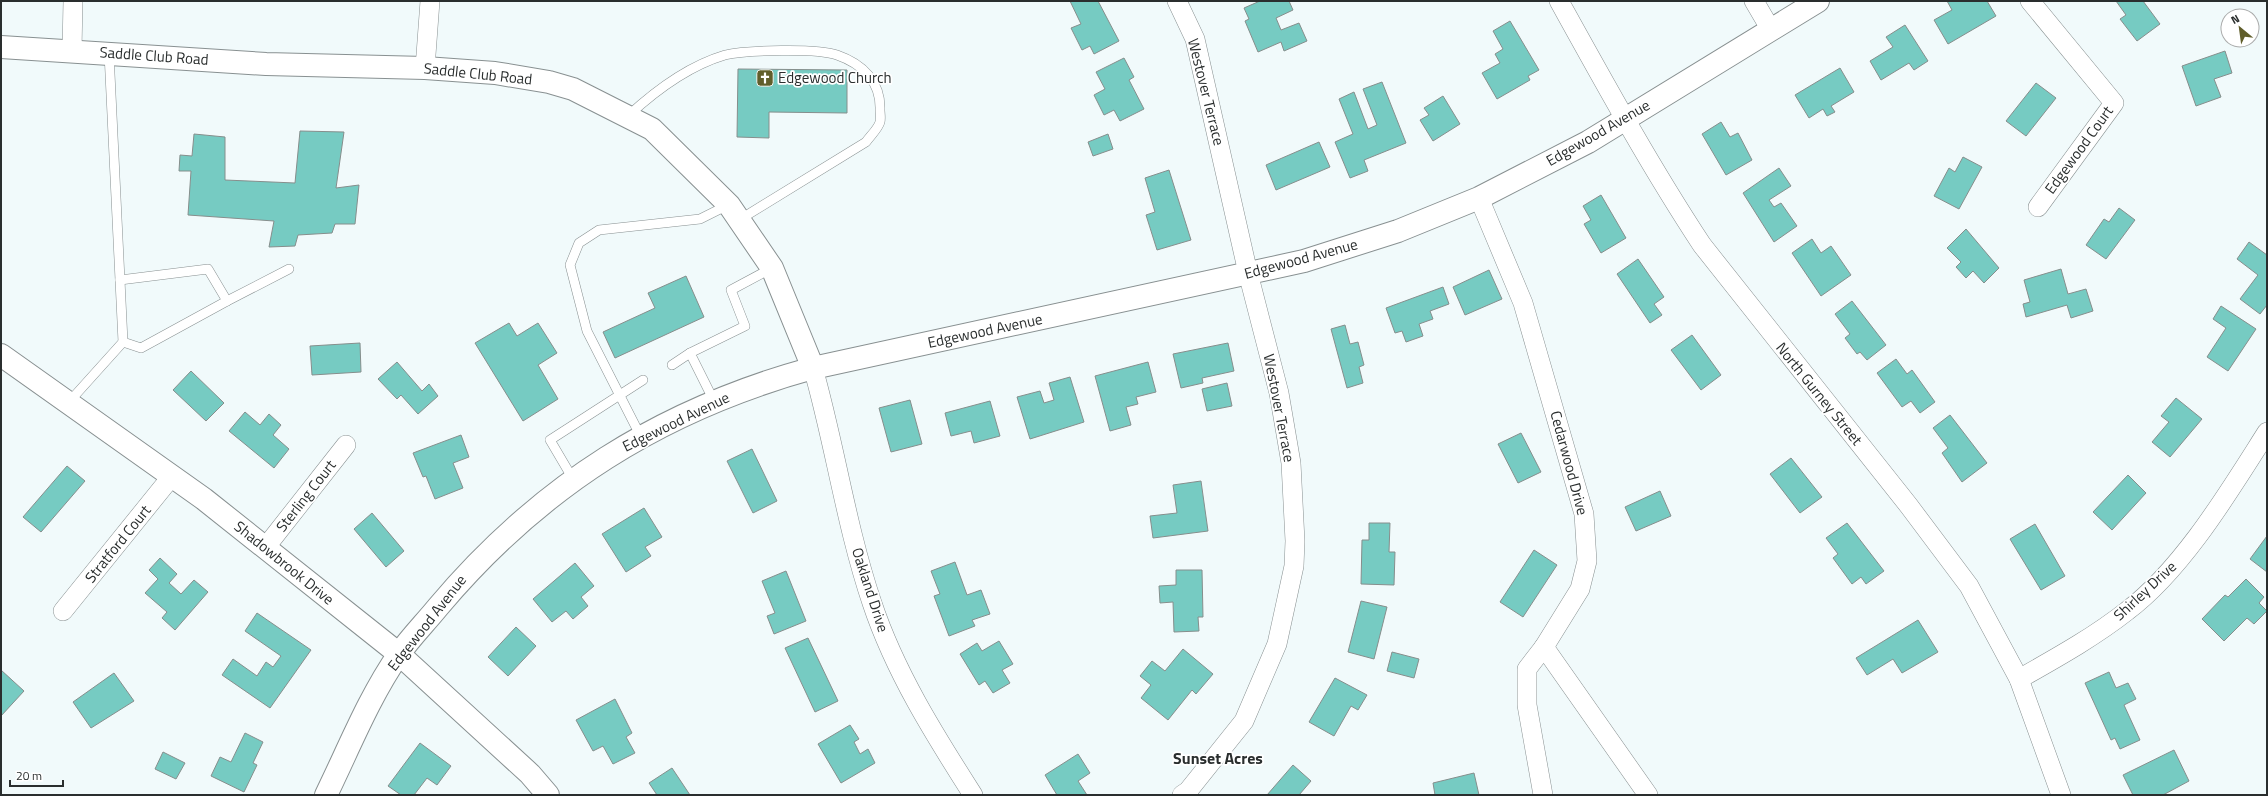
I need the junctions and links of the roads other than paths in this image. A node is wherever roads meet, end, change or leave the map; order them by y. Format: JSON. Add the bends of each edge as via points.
{"nodes":[{"id":1,"x":73,"y":1,"type":"edge"},
{"id":2,"x":430,"y":1,"type":"edge"},
{"id":3,"x":1177,"y":1,"type":"edge"},
{"id":4,"x":1559,"y":1,"type":"edge"},
{"id":5,"x":1754,"y":1,"type":"edge"},
{"id":6,"x":1818,"y":1,"type":"edge"},
{"id":7,"x":2030,"y":1,"type":"edge"},
{"id":8,"x":1770,"y":30,"type":"junction"},
{"id":9,"x":1,"y":47,"type":"edge"},
{"id":10,"x":72,"y":50,"type":"junction"},
{"id":11,"x":109,"y":53,"type":"junction"},
{"id":12,"x":424,"y":68,"type":"junction"},
{"id":13,"x":627,"y":116,"type":"junction"},
{"id":14,"x":1624,"y":118,"type":"junction"},
{"id":15,"x":1479,"y":198,"type":"junction"},
{"id":16,"x":2038,"y":207,"type":"dead end"},
{"id":17,"x":734,"y":212,"type":"junction"},
{"id":18,"x":772,"y":268,"type":"junction"},
{"id":19,"x":289,"y":269,"type":"dead end"},
{"id":20,"x":1248,"y":273,"type":"junction"},
{"id":21,"x":120,"y":280,"type":"junction"},
{"id":22,"x":227,"y":301,"type":"junction"},
{"id":23,"x":123,"y":342,"type":"junction"},
{"id":24,"x":690,"y":354,"type":"junction"},
{"id":25,"x":1,"y":355,"type":"edge"},
{"id":26,"x":672,"y":365,"type":"dead end"},
{"id":27,"x":813,"y":368,"type":"junction"},
{"id":28,"x":643,"y":380,"type":"dead end"},
{"id":29,"x":620,"y":396,"type":"junction"},
{"id":30,"x":714,"y":401,"type":"junction"},
{"id":31,"x":69,"y":402,"type":"junction"},
{"id":32,"x":2267,"y":432,"type":"edge"},
{"id":33,"x":641,"y":438,"type":"junction"},
{"id":34,"x":346,"y":445,"type":"dead end"},
{"id":35,"x":172,"y":476,"type":"junction"},
{"id":36,"x":573,"y":479,"type":"junction"},
{"id":37,"x":265,"y":548,"type":"junction"},
{"id":38,"x":64,"y":611,"type":"dead end"},
{"id":39,"x":1544,"y":647,"type":"junction"},
{"id":40,"x":399,"y":654,"type":"junction"},
{"id":41,"x":2019,"y":679,"type":"junction"},
{"id":42,"x":326,"y":795,"type":"edge"},
{"id":43,"x":548,"y":795,"type":"edge"},
{"id":44,"x":973,"y":795,"type":"edge"},
{"id":45,"x":1182,"y":795,"type":"edge"},
{"id":46,"x":1542,"y":795,"type":"edge"},
{"id":47,"x":1648,"y":795,"type":"edge"},
{"id":48,"x":2060,"y":795,"type":"edge"}],
"edges":[{"from":1,"to":10,"type":"street"},
{"from":2,"to":12,"type":"street"},
{"from":3,"to":20,"type":"street","name":"Westover Terrace","via":[[1194,39]]},
{"from":4,"to":14,"type":"street","name":"North Gurney Street"},
{"from":5,"to":8,"type":"street"},
{"from":6,"to":8,"type":"street","name":"Edgewood Avenue"},
{"from":7,"to":16,"type":"street","name":"Edgewood Court","via":[[2114,103]]},
{"from":8,"to":14,"type":"street","name":"Edgewood Avenue"},
{"from":9,"to":10,"type":"street","name":"Saddle Club Road"},
{"from":10,"to":11,"type":"street","name":"Saddle Club Road"},
{"from":11,"to":12,"type":"street","name":"Saddle Club Road","via":[[266,64]]},
{"from":11,"to":21,"type":"lane"},
{"from":12,"to":13,"type":"street","name":"Saddle Club Road","via":[[495,73],[549,82],[574,89]]},
{"from":13,"to":17,"type":"street","name":"Saddle Club Road","via":[[652,129]]},
{"from":13,"to":17,"type":"lane","via":[[651,95],[686,72],[725,55],[788,51],[836,54],[855,63],[871,75],[881,96],[880,122],[866,142]]},
{"from":14,"to":15,"type":"street","name":"Edgewood Avenue","via":[[1588,142]]},
{"from":14,"to":41,"type":"street","name":"North Gurney Street","via":[[1702,245],[1909,506],[1969,586]]},
{"from":15,"to":20,"type":"street","name":"Edgewood Avenue","via":[[1342,250]]},
{"from":15,"to":39,"type":"street","name":"Cedarwood Drive","via":[[1523,303],[1584,514],[1587,561],[1580,589]]},
{"from":17,"to":18,"type":"street","name":"Saddle Club Road"},
{"from":17,"to":29,"type":"lane","via":[[700,220],[599,230],[579,243],[570,265],[587,331]]},
{"from":18,"to":24,"type":"lane","via":[[731,290],[745,326]]},
{"from":18,"to":27,"type":"street","name":"Saddle Club Road"},
{"from":19,"to":22,"type":"lane"},
{"from":20,"to":27,"type":"street","name":"Edgewood Avenue"},
{"from":20,"to":45,"type":"street","name":"Westover Terrace","via":[[1278,393],[1291,463],[1294,566],[1277,644],[1244,721],[1188,791]]},
{"from":21,"to":22,"type":"lane","via":[[208,270]]},
{"from":21,"to":23,"type":"lane"},
{"from":22,"to":23,"type":"lane","via":[[141,348]]},
{"from":23,"to":31,"type":"lane"},
{"from":24,"to":26,"type":"lane"},
{"from":24,"to":30,"type":"lane"},
{"from":25,"to":31,"type":"street","name":"Shadowbrook Drive"},
{"from":27,"to":30,"type":"street","name":"Edgewood Avenue","via":[[782,376]]},
{"from":27,"to":44,"type":"street","name":"Oakland Drive","via":[[829,427],[849,521],[872,603],[908,689]]},
{"from":28,"to":29,"type":"lane"},
{"from":29,"to":33,"type":"lane"},
{"from":29,"to":36,"type":"lane","via":[[550,440]]},
{"from":30,"to":33,"type":"street","name":"Edgewood Avenue"},
{"from":31,"to":35,"type":"street","name":"Shadowbrook Drive"},
{"from":32,"to":41,"type":"street","name":"Shirley Drive","via":[[2173,568],[2128,611],[2071,650]]},
{"from":33,"to":36,"type":"street","name":"Edgewood Avenue"},
{"from":34,"to":37,"type":"street","name":"Sterling Court"},
{"from":35,"to":37,"type":"street","name":"Shadowbrook Drive"},
{"from":35,"to":38,"type":"street","name":"Stratford Court"},
{"from":36,"to":40,"type":"street","name":"Edgewood Avenue","via":[[529,514],[468,571]]},
{"from":37,"to":40,"type":"street","name":"Shadowbrook Drive"},
{"from":39,"to":46,"type":"street","name":"Cedarwood Drive","via":[[1527,669],[1526,687]]},
{"from":39,"to":47,"type":"street"},
{"from":40,"to":42,"type":"street","name":"Edgewood Avenue","via":[[372,698]]},
{"from":40,"to":43,"type":"street","name":"Shadowbrook Drive","via":[[530,774]]},
{"from":41,"to":48,"type":"street","name":"North Gurney Street"}]}
